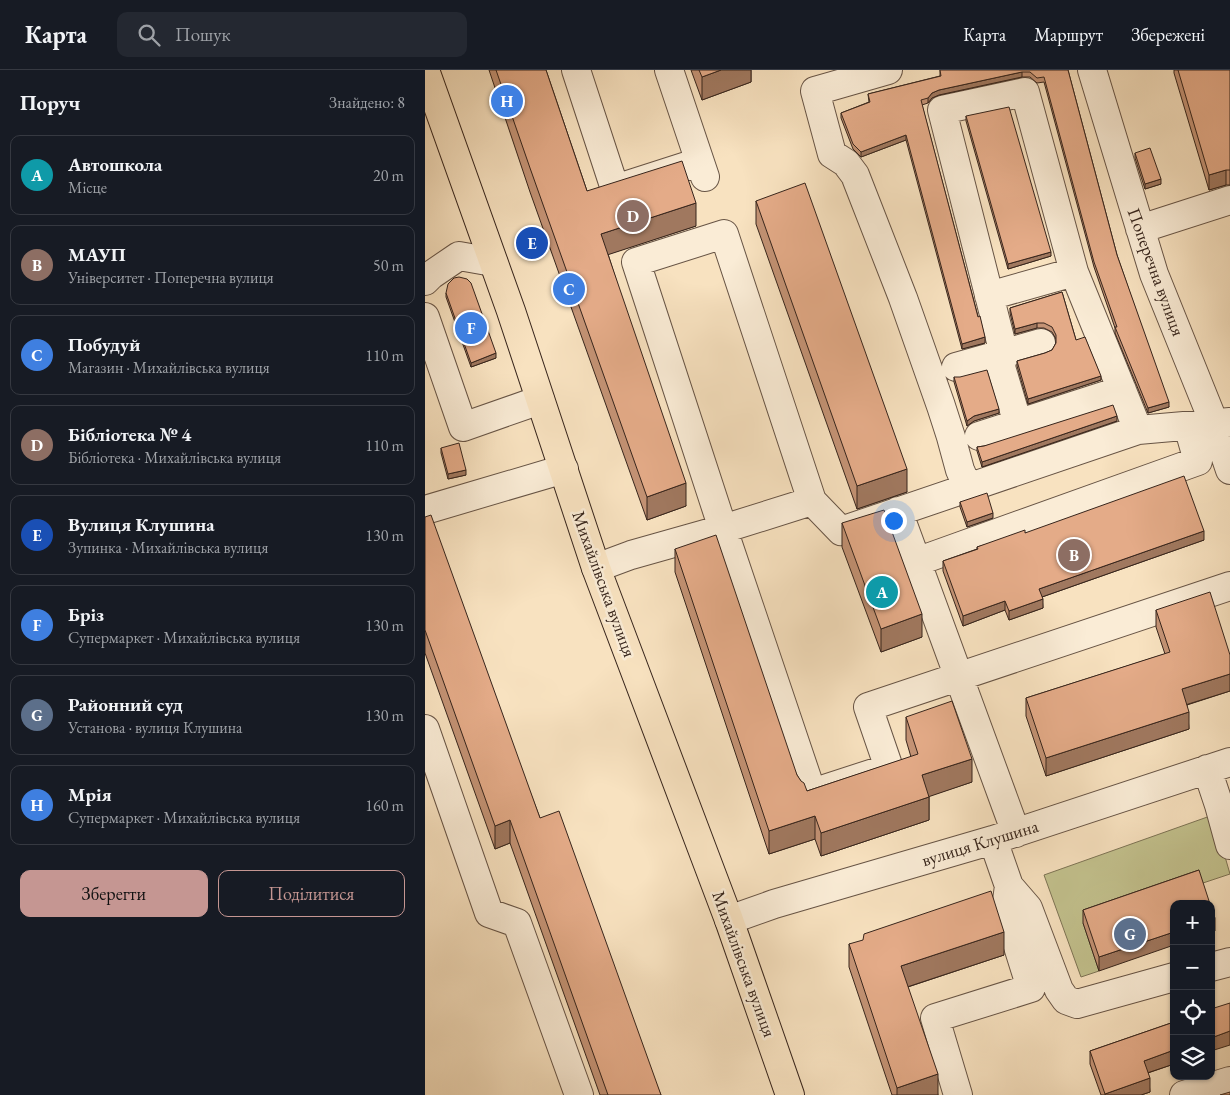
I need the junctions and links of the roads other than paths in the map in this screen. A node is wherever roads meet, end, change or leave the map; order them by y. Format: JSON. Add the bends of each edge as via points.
{"nodes":[{"id":1,"x":425,"y":70,"type":"edge"},
{"id":2,"x":576,"y":70,"type":"edge"},
{"id":3,"x":669,"y":70,"type":"edge"},
{"id":4,"x":888,"y":70,"type":"edge"},
{"id":5,"x":1092,"y":70,"type":"edge"},
{"id":6,"x":1230,"y":200,"type":"edge"},
{"id":7,"x":1140,"y":229,"type":"junction"},
{"id":8,"x":493,"y":262,"type":"junction"},
{"id":9,"x":1074,"y":272,"type":"junction"},
{"id":10,"x":425,"y":280,"type":"edge"},
{"id":11,"x":989,"y":296,"type":"junction"},
{"id":12,"x":425,"y":317,"type":"edge"},
{"id":13,"x":1041,"y":343,"type":"dead end"},
{"id":14,"x":1001,"y":354,"type":"junction"},
{"id":15,"x":956,"y":367,"type":"dead end"},
{"id":16,"x":1122,"y":390,"type":"junction"},
{"id":17,"x":541,"y":400,"type":"junction"},
{"id":18,"x":1018,"y":424,"type":"junction"},
{"id":19,"x":1210,"y":424,"type":"edge"},
{"id":20,"x":1138,"y":430,"type":"junction"},
{"id":21,"x":979,"y":436,"type":"dead end"},
{"id":22,"x":564,"y":469,"type":"junction"},
{"id":23,"x":1230,"y":470,"type":"edge"},
{"id":24,"x":968,"y":488,"type":"junction"},
{"id":25,"x":812,"y":501,"type":"junction"},
{"id":26,"x":425,"y":510,"type":"edge"},
{"id":27,"x":898,"y":512,"type":"junction"},
{"id":28,"x":723,"y":529,"type":"junction"},
{"id":29,"x":917,"y":562,"type":"junction"},
{"id":30,"x":596,"y":568,"type":"junction"},
{"id":31,"x":1230,"y":586,"type":"edge"},
{"id":32,"x":959,"y":676,"type":"junction"},
{"id":33,"x":425,"y":729,"type":"edge"},
{"id":34,"x":1219,"y":766,"type":"edge"},
{"id":35,"x":1225,"y":811,"type":"edge"},
{"id":36,"x":1004,"y":836,"type":"junction"},
{"id":37,"x":1230,"y":845,"type":"edge"},
{"id":38,"x":1009,"y":886,"type":"junction"},
{"id":39,"x":729,"y":920,"type":"junction"},
{"id":40,"x":1230,"y":962,"type":"edge"},
{"id":41,"x":1215,"y":966,"type":"edge"},
{"id":42,"x":1170,"y":978,"type":"edge"},
{"id":43,"x":1230,"y":1081,"type":"edge"},
{"id":44,"x":579,"y":1095,"type":"edge"},
{"id":45,"x":790,"y":1095,"type":"edge"},
{"id":46,"x":958,"y":1095,"type":"edge"},
{"id":47,"x":1184,"y":1095,"type":"edge"}],
"edges":[{"from":1,"to":8,"type":"main road","name":"Михайлівська вулиця"},
{"from":2,"to":3,"type":"street","via":[[615,189],[702,169]]},
{"from":4,"to":24,"type":"street","via":[[815,92],[832,154],[846,163],[855,175],[903,298]]},
{"from":5,"to":7,"type":"street","name":"Поперечна вулиця"},
{"from":6,"to":7,"type":"street"},
{"from":7,"to":19,"type":"street","name":"Поперечна вулиця"},
{"from":8,"to":10,"type":"street","via":[[459,256]]},
{"from":8,"to":17,"type":"main road","name":"Михайлівська вулиця"},
{"from":9,"to":11,"type":"street"},
{"from":9,"to":11,"type":"street","via":[[1025,92],[942,110]]},
{"from":9,"to":16,"type":"street"},
{"from":11,"to":14,"type":"street"},
{"from":12,"to":17,"type":"street","via":[[463,427]]},
{"from":13,"to":14,"type":"street"},
{"from":14,"to":15,"type":"street"},
{"from":14,"to":18,"type":"street","via":[[1001,368]]},
{"from":16,"to":18,"type":"street"},
{"from":16,"to":20,"type":"street"},
{"from":17,"to":22,"type":"main road","name":"Михайлівська вулиця"},
{"from":18,"to":21,"type":"street"},
{"from":19,"to":20,"type":"street"},
{"from":19,"to":23,"type":"street","name":"Поперечна вулиця"},
{"from":19,"to":29,"type":"street","via":[[1198,462]]},
{"from":20,"to":24,"type":"street"},
{"from":22,"to":26,"type":"street"},
{"from":22,"to":30,"type":"main road","name":"Михайлівська вулиця"},
{"from":24,"to":27,"type":"street"},
{"from":25,"to":27,"type":"street","via":[[841,531]]},
{"from":25,"to":28,"type":"street"},
{"from":25,"to":28,"type":"street","via":[[724,234],[636,262]]},
{"from":27,"to":29,"type":"street"},
{"from":28,"to":30,"type":"street","via":[[631,554]]},
{"from":28,"to":32,"type":"street","via":[[812,794],[889,768],[868,707]]},
{"from":29,"to":32,"type":"street"},
{"from":30,"to":39,"type":"main road","name":"Михайлівська вулиця"},
{"from":31,"to":32,"type":"street"},
{"from":32,"to":36,"type":"street"},
{"from":33,"to":44,"type":"street","via":[[489,913],[517,922]]},
{"from":34,"to":35,"type":"street"},
{"from":34,"to":36,"type":"street","name":"вулиця Клушина"},
{"from":35,"to":37,"type":"street"},
{"from":36,"to":38,"type":"street"},
{"from":36,"to":39,"type":"street","name":"вулиця Клушина"},
{"from":38,"to":42,"type":"street","via":[[1028,908],[1059,990],[1066,1000],[1077,1004]]},
{"from":38,"to":46,"type":"street","via":[[1005,908],[1031,988],[935,1018]]},
{"from":39,"to":45,"type":"main road","name":"Михайлівська вулиця"},
{"from":40,"to":41,"type":"street"},
{"from":43,"to":47,"type":"street"}]}
